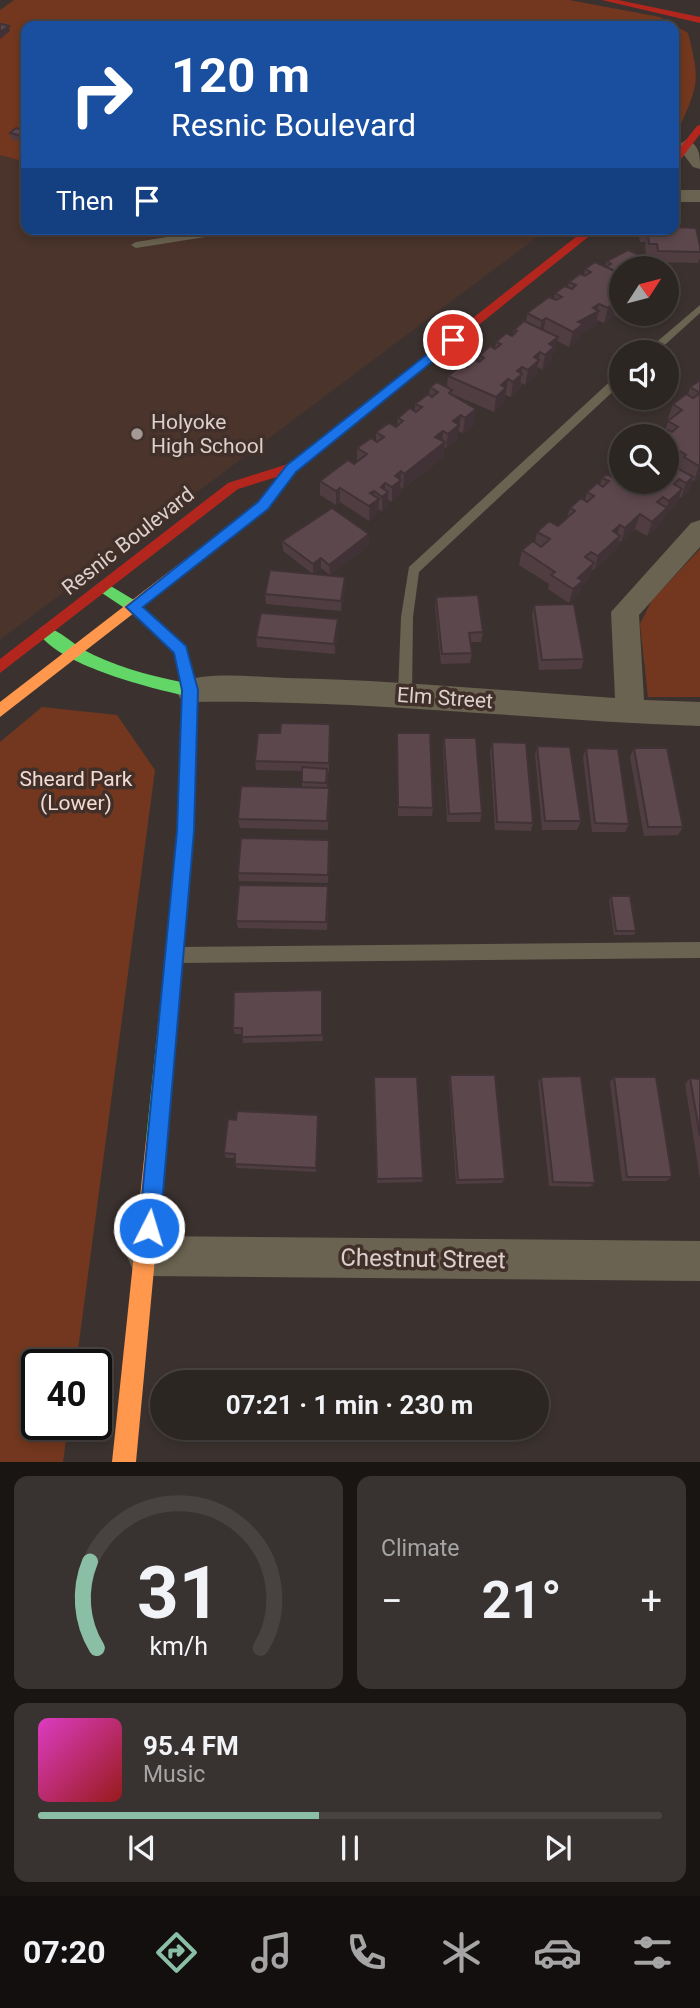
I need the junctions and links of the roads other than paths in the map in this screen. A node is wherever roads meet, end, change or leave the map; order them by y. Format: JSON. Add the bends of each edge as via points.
{"nodes":[{"id":1,"x":606,"y":0,"type":"edge"},
{"id":2,"x":671,"y":0,"type":"edge"},
{"id":3,"x":700,"y":5,"type":"edge"},
{"id":4,"x":700,"y":20,"type":"edge"},
{"id":5,"x":700,"y":128,"type":"edge"},
{"id":6,"x":686,"y":146,"type":"junction"},
{"id":7,"x":679,"y":155,"type":"edge"},
{"id":8,"x":700,"y":163,"type":"edge"},
{"id":9,"x":679,"y":196,"type":"edge"},
{"id":10,"x":700,"y":196,"type":"edge"},
{"id":11,"x":199,"y":235,"type":"edge"},
{"id":12,"x":585,"y":235,"type":"edge"},
{"id":13,"x":136,"y":245,"type":"dead end"},
{"id":14,"x":700,"y":308,"type":"edge"},
{"id":15,"x":664,"y":340,"type":"edge"},
{"id":16,"x":609,"y":389,"type":"edge"},
{"id":17,"x":291,"y":468,"type":"junction"},
{"id":18,"x":700,"y":530,"type":"edge"},
{"id":19,"x":104,"y":587,"type":"junction"},
{"id":20,"x":134,"y":607,"type":"junction"},
{"id":21,"x":45,"y":632,"type":"junction"},
{"id":22,"x":72,"y":655,"type":"junction"},
{"id":23,"x":0,"y":667,"type":"edge"},
{"id":24,"x":190,"y":690,"type":"junction"},
{"id":25,"x":405,"y":694,"type":"junction"},
{"id":26,"x":0,"y":711,"type":"edge"},
{"id":27,"x":630,"y":712,"type":"junction"},
{"id":28,"x":700,"y":714,"type":"edge"},
{"id":29,"x":700,"y":950,"type":"edge"},
{"id":30,"x":174,"y":956,"type":"junction"},
{"id":31,"x":147,"y":1256,"type":"junction"},
{"id":32,"x":700,"y":1261,"type":"edge"},
{"id":33,"x":124,"y":1462,"type":"edge"}],
"edges":[{"from":1,"to":4,"type":"main road"},
{"from":2,"to":3,"type":"main road"},
{"from":5,"to":6,"type":"main road"},
{"from":6,"to":7,"type":"main road"},
{"from":6,"to":8,"type":"street"},
{"from":9,"to":10,"type":"street"},
{"from":11,"to":13,"type":"lane"},
{"from":12,"to":17,"type":"main road","name":"Resnic Boulevard"},
{"from":14,"to":15,"type":"lane"},
{"from":16,"to":25,"type":"lane","via":[[413,570]]},
{"from":17,"to":19,"type":"main road","name":"Resnic Boulevard","via":[[233,486]]},
{"from":17,"to":20,"type":"main road","name":"Resnic Boulevard","via":[[263,506]]},
{"from":18,"to":27,"type":"street","via":[[625,612]]},
{"from":19,"to":20,"type":"main road"},
{"from":19,"to":21,"type":"main road","name":"Resnic Boulevard"},
{"from":20,"to":22,"type":"main road","name":"Resnic Boulevard"},
{"from":20,"to":24,"type":"main road","via":[[181,650]]},
{"from":21,"to":22,"type":"main road"},
{"from":21,"to":23,"type":"main road","name":"Resnic Boulevard"},
{"from":22,"to":24,"type":"main road","via":[[126,677]]},
{"from":22,"to":26,"type":"main road","name":"Resnic Boulevard"},
{"from":24,"to":25,"type":"street","name":"Elm Street","via":[[272,687]]},
{"from":24,"to":30,"type":"main road","via":[[186,831]]},
{"from":25,"to":27,"type":"street","name":"Elm Street"},
{"from":27,"to":28,"type":"street","name":"Elm Street"},
{"from":29,"to":30,"type":"lane"},
{"from":30,"to":31,"type":"main road"},
{"from":31,"to":32,"type":"street","name":"Chestnut Street"},
{"from":31,"to":33,"type":"main road"}]}
